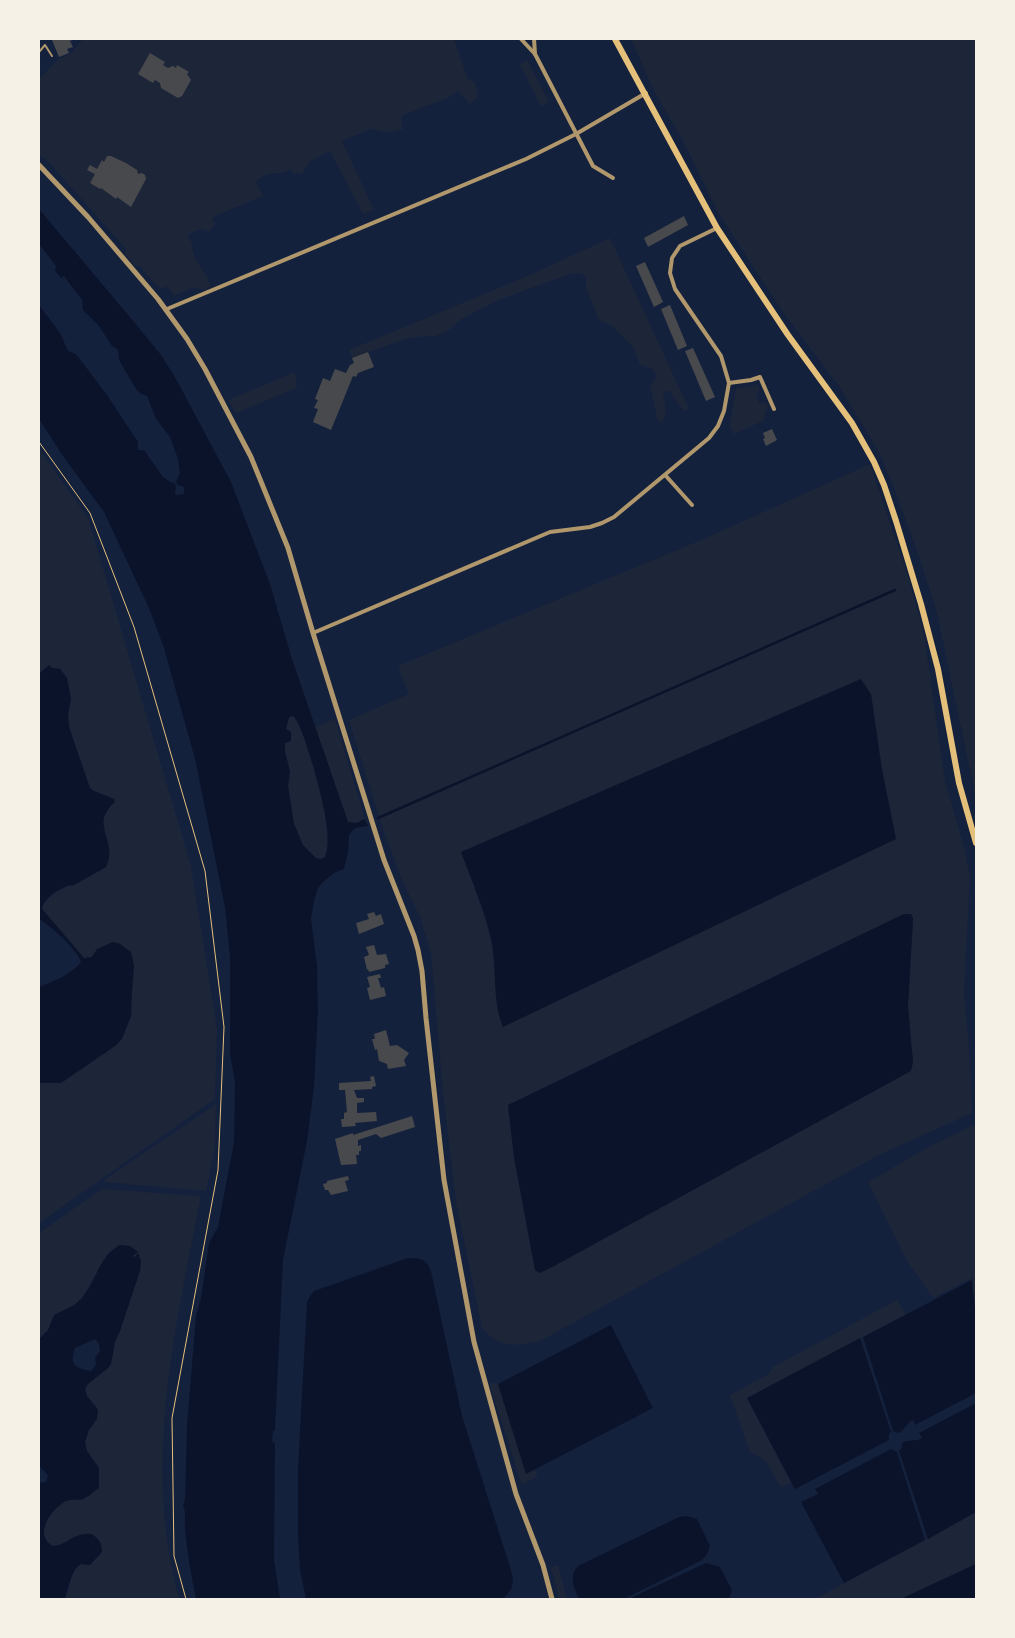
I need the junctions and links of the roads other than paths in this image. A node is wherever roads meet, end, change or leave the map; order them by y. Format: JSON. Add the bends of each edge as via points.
{"nodes":[{"id":1,"x":520,"y":39,"type":"edge"},
{"id":2,"x":534,"y":39,"type":"edge"},
{"id":3,"x":615,"y":39,"type":"edge"},
{"id":4,"x":39,"y":52,"type":"edge"},
{"id":5,"x":535,"y":54,"type":"junction"},
{"id":6,"x":52,"y":56,"type":"dead end"},
{"id":7,"x":646,"y":93,"type":"junction"},
{"id":8,"x":576,"y":134,"type":"junction"},
{"id":9,"x":39,"y":165,"type":"edge"},
{"id":10,"x":613,"y":178,"type":"dead end"},
{"id":11,"x":717,"y":228,"type":"junction"},
{"id":12,"x":166,"y":309,"type":"junction"},
{"id":13,"x":729,"y":383,"type":"junction"},
{"id":14,"x":774,"y":409,"type":"dead end"},
{"id":15,"x":666,"y":476,"type":"junction"},
{"id":16,"x":692,"y":505,"type":"dead end"},
{"id":17,"x":313,"y":633,"type":"junction"},
{"id":18,"x":976,"y":843,"type":"edge"},
{"id":19,"x":552,"y":1599,"type":"edge"}],
"edges":[{"from":1,"to":5,"type":"street"},
{"from":2,"to":5,"type":"street"},
{"from":3,"to":7,"type":"highway"},
{"from":4,"to":6,"type":"lane","via":[[45,45]]},
{"from":5,"to":8,"type":"street"},
{"from":7,"to":8,"type":"street"},
{"from":7,"to":11,"type":"highway"},
{"from":8,"to":10,"type":"street","via":[[593,166]]},
{"from":8,"to":12,"type":"street","via":[[526,160]]},
{"from":9,"to":12,"type":"street"},
{"from":11,"to":13,"type":"street","via":[[680,246],[672,258],[670,272],[675,289],[721,356]]},
{"from":11,"to":18,"type":"highway","via":[[788,335],[852,423],[874,462],[924,614],[938,669],[958,783]]},
{"from":12,"to":17,"type":"street","via":[[205,369],[251,457],[288,548]]},
{"from":13,"to":14,"type":"street","via":[[760,377]]},
{"from":13,"to":15,"type":"street","via":[[718,426]]},
{"from":15,"to":16,"type":"street"},
{"from":15,"to":17,"type":"street","via":[[602,523],[550,532]]},
{"from":17,"to":19,"type":"street","via":[[389,875],[418,950],[444,1180],[474,1342],[516,1494],[543,1565]]}]}
